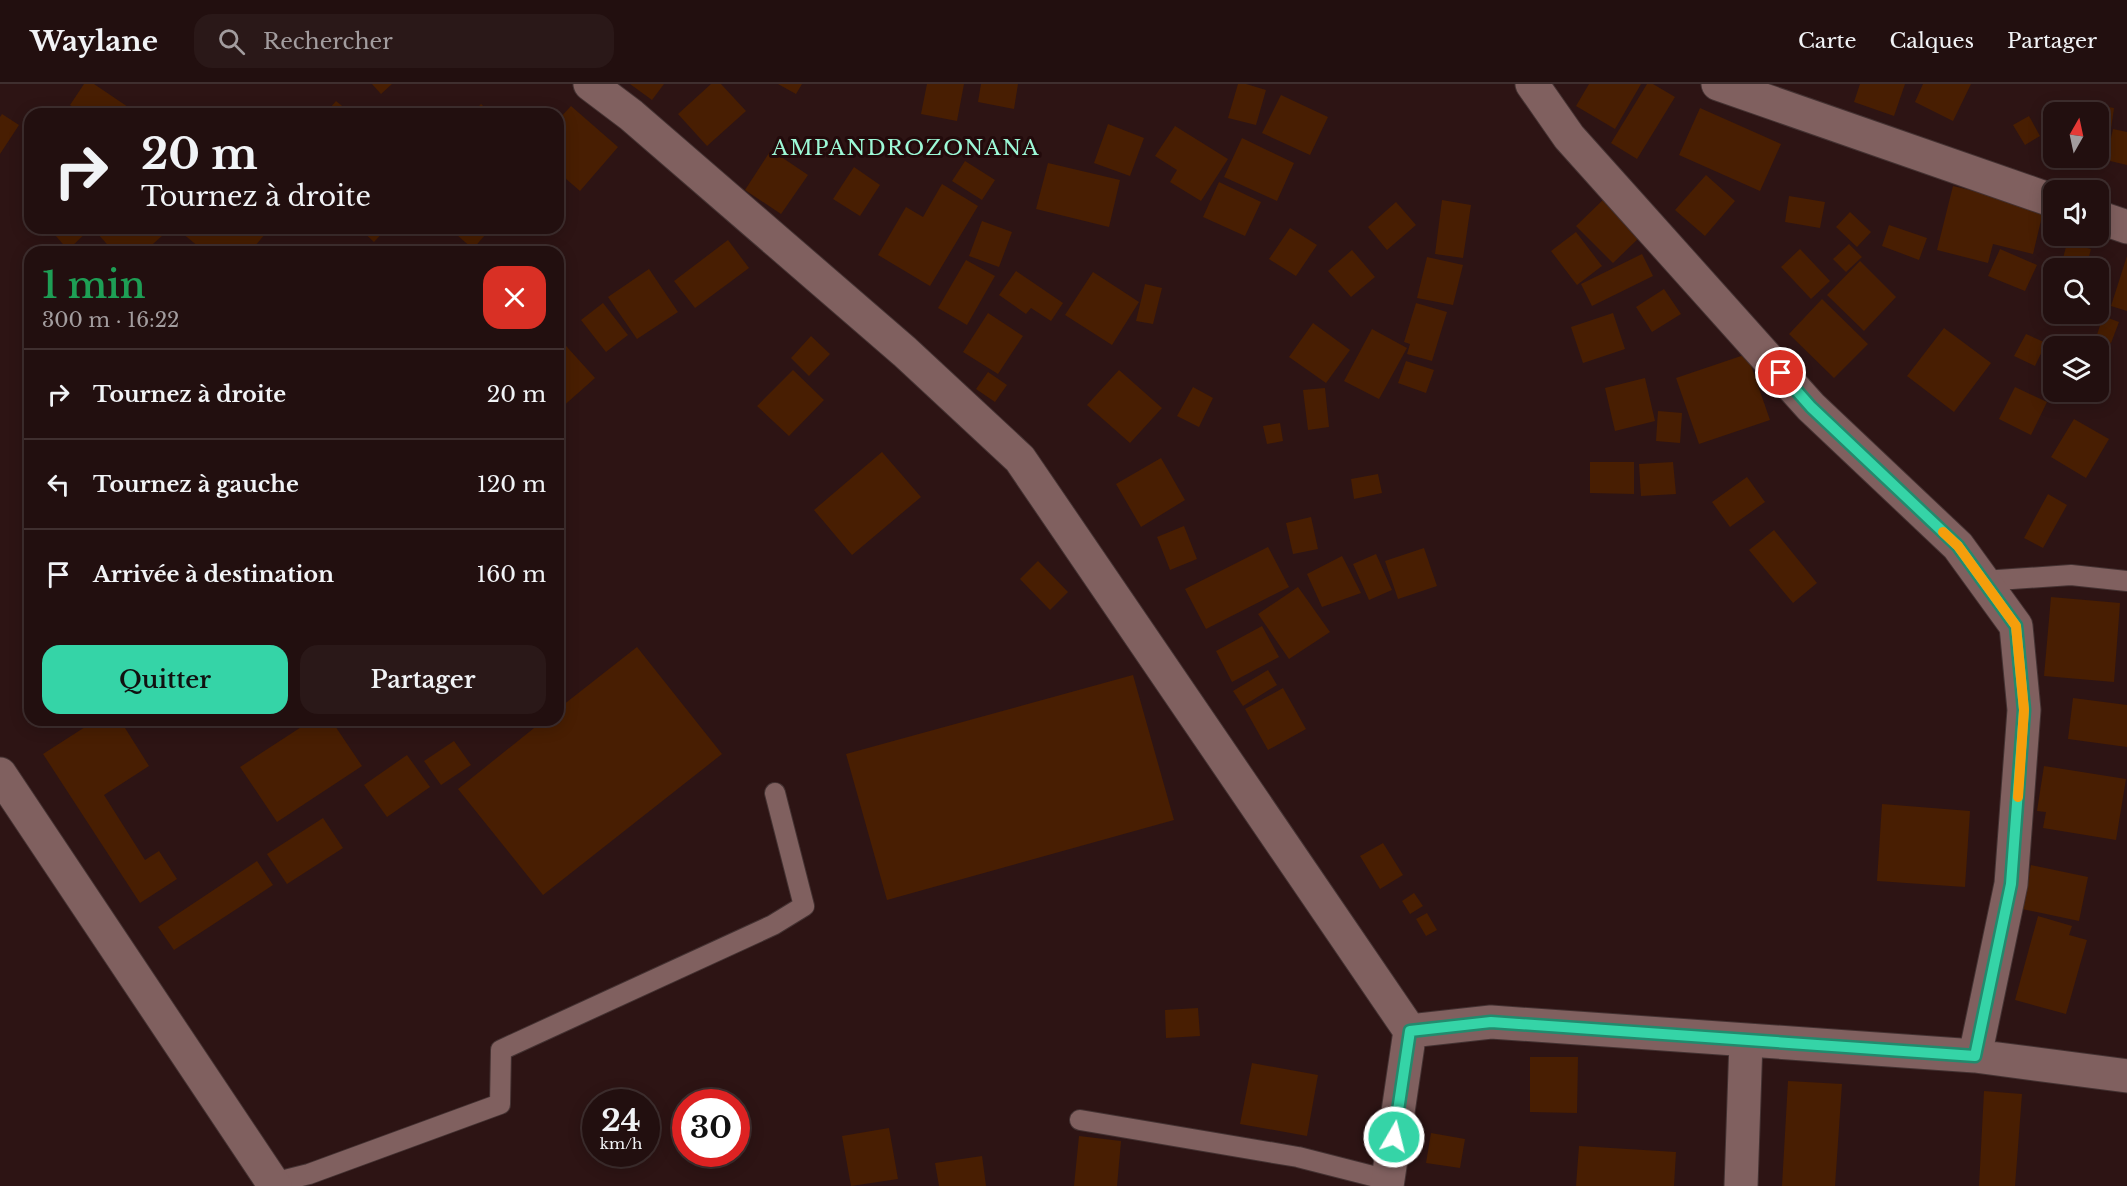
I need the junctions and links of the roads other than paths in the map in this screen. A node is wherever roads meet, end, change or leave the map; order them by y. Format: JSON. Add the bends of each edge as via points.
{"nodes":[{"id":1,"x":590,"y":84,"type":"edge"},
{"id":2,"x":1532,"y":84,"type":"edge"},
{"id":3,"x":1718,"y":84,"type":"edge"},
{"id":4,"x":2043,"y":197,"type":"edge"},
{"id":5,"x":2109,"y":221,"type":"edge"},
{"id":6,"x":2127,"y":227,"type":"edge"},
{"id":7,"x":1983,"y":581,"type":"junction"},
{"id":8,"x":2127,"y":581,"type":"edge"},
{"id":9,"x":0,"y":774,"type":"edge"},
{"id":10,"x":775,"y":793,"type":"dead end"},
{"id":11,"x":1410,"y":1031,"type":"junction"},
{"id":12,"x":1746,"y":1041,"type":"junction"},
{"id":13,"x":1975,"y":1056,"type":"junction"},
{"id":14,"x":2127,"y":1076,"type":"edge"},
{"id":15,"x":1080,"y":1120,"type":"dead end"},
{"id":16,"x":1388,"y":1183,"type":"edge"},
{"id":17,"x":274,"y":1185,"type":"edge"},
{"id":18,"x":1741,"y":1186,"type":"edge"}],
"edges":[{"from":1,"to":11,"type":"street","via":[[906,352],[1020,459]]},
{"from":2,"to":7,"type":"street","via":[[1569,136],[1811,407],[1958,546]]},
{"from":3,"to":4,"type":"street"},
{"from":5,"to":6,"type":"street"},
{"from":7,"to":8,"type":"lane","via":[[2071,575]]},
{"from":7,"to":13,"type":"street","via":[[2016,626],[2024,710],[2011,884]]},
{"from":9,"to":17,"type":"street"},
{"from":10,"to":17,"type":"lane","via":[[804,906],[773,925],[501,1050],[500,1104]]},
{"from":11,"to":12,"type":"street","via":[[1491,1022]]},
{"from":11,"to":16,"type":"street"},
{"from":12,"to":13,"type":"street"},
{"from":12,"to":18,"type":"street"},
{"from":13,"to":14,"type":"street"},
{"from":15,"to":16,"type":"lane","via":[[1298,1157]]}]}
